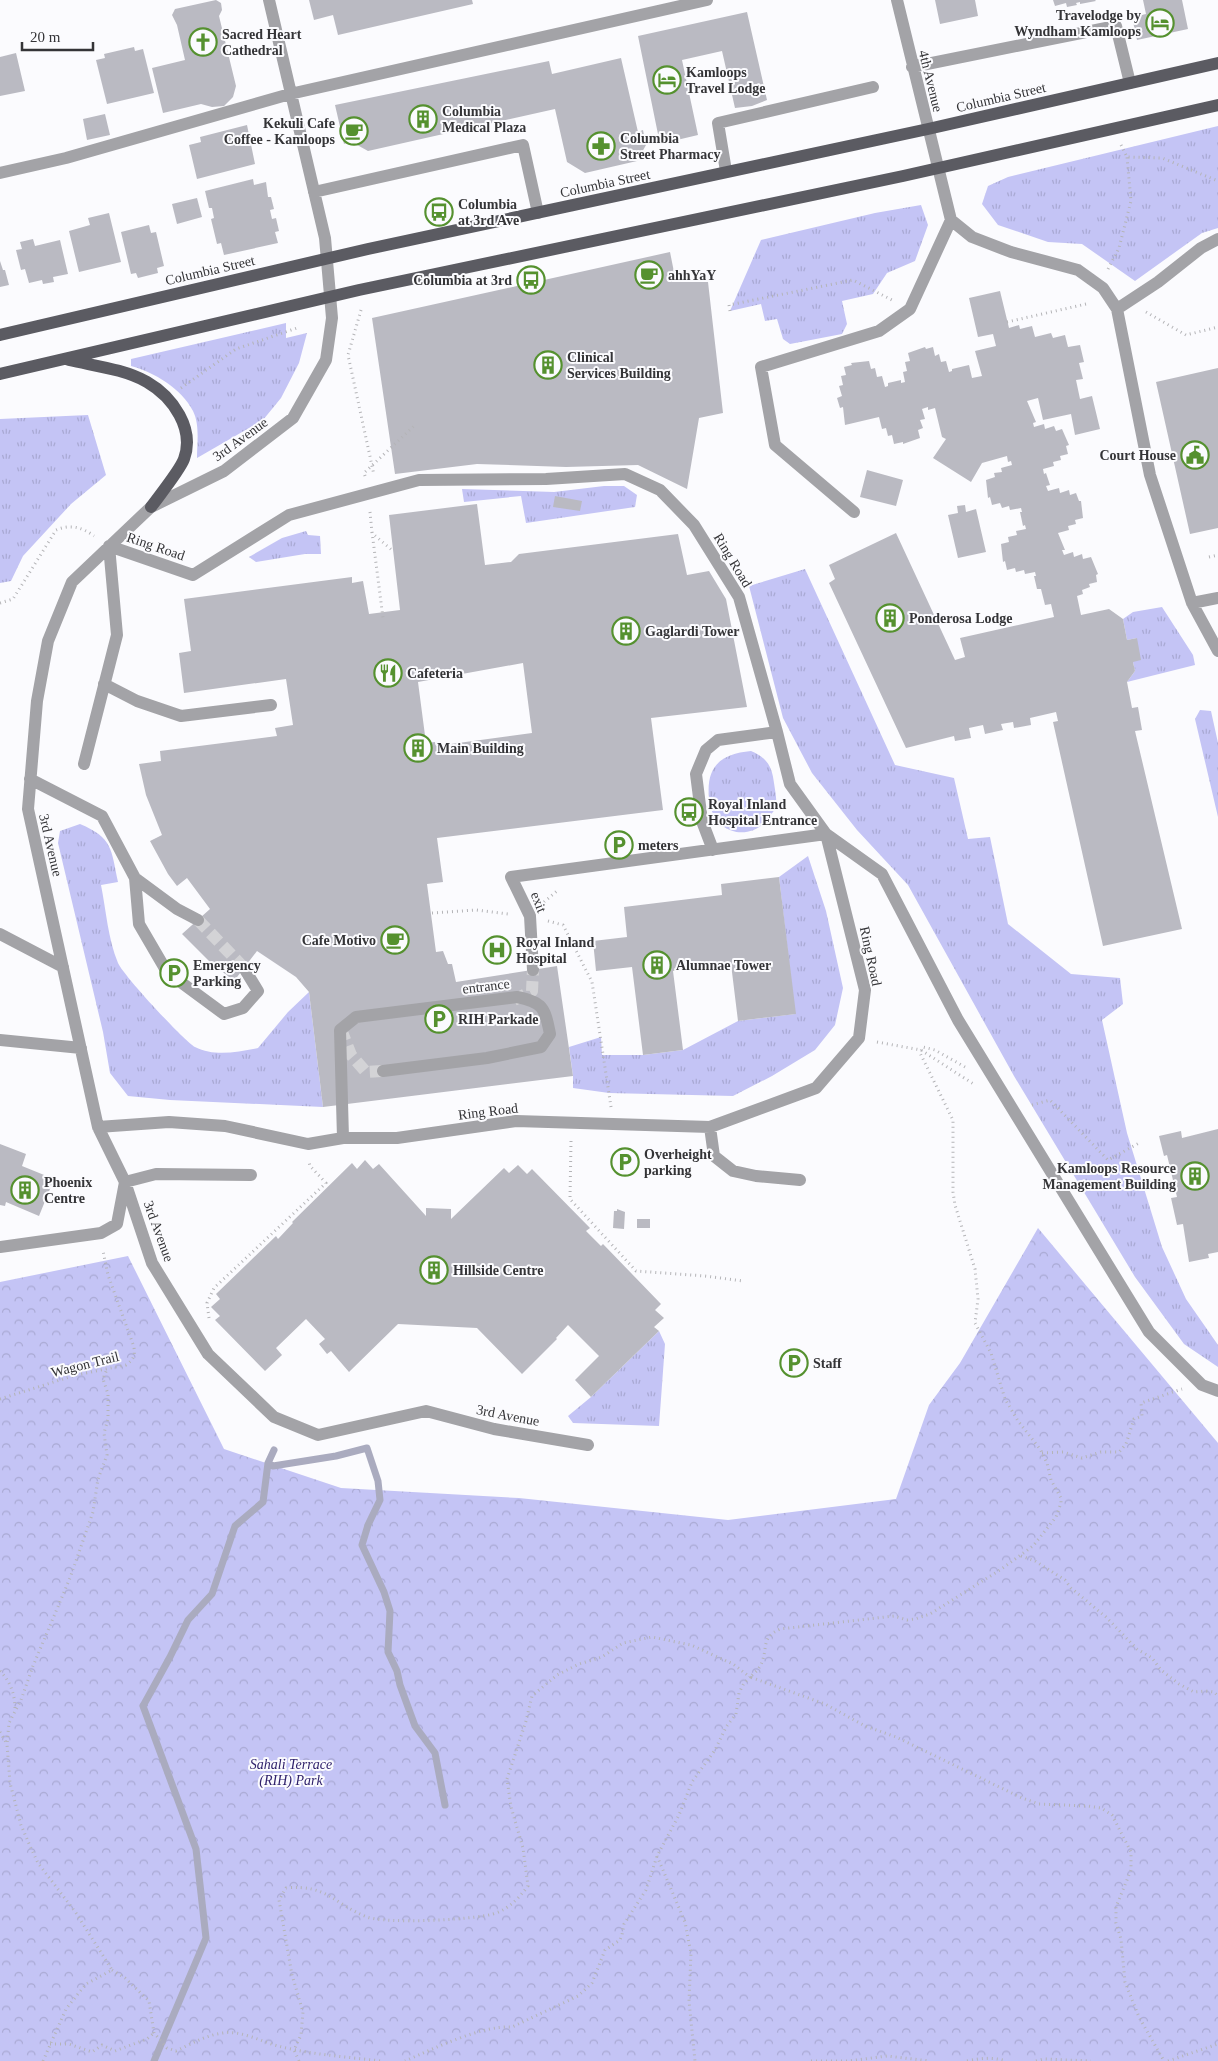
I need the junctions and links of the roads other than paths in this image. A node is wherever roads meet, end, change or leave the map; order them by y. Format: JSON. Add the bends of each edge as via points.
{"nodes":[{"id":1,"x":269,"y":0,"type":"edge"},
{"id":2,"x":707,"y":0,"type":"edge"},
{"id":3,"x":897,"y":0,"type":"edge"},
{"id":4,"x":1218,"y":63,"type":"edge"},
{"id":5,"x":912,"y":67,"type":"junction"},
{"id":6,"x":1130,"y":83,"type":"junction"},
{"id":7,"x":874,"y":87,"type":"dead end"},
{"id":8,"x":290,"y":94,"type":"junction"},
{"id":9,"x":1218,"y":105,"type":"edge"},
{"id":10,"x":928,"y":129,"type":"junction"},
{"id":11,"x":938,"y":168,"type":"junction"},
{"id":12,"x":726,"y":172,"type":"junction"},
{"id":13,"x":0,"y":173,"type":"edge"},
{"id":14,"x":314,"y":192,"type":"junction"},
{"id":15,"x":538,"y":213,"type":"junction"},
{"id":16,"x":951,"y":220,"type":"junction"},
{"id":17,"x":1218,"y":239,"type":"edge"},
{"id":18,"x":327,"y":258,"type":"junction"},
{"id":19,"x":331,"y":297,"type":"junction"},
{"id":20,"x":1117,"y":309,"type":"junction"},
{"id":21,"x":0,"y":335,"type":"edge"},
{"id":22,"x":65,"y":359,"type":"junction"},
{"id":23,"x":0,"y":374,"type":"edge"},
{"id":24,"x":151,"y":507,"type":"junction"},
{"id":25,"x":854,"y":512,"type":"dead end"},
{"id":26,"x":109,"y":546,"type":"junction"},
{"id":27,"x":1218,"y":598,"type":"edge"},
{"id":28,"x":1192,"y":603,"type":"junction"},
{"id":29,"x":1218,"y":651,"type":"edge"},
{"id":30,"x":104,"y":684,"type":"junction"},
{"id":31,"x":271,"y":705,"type":"dead end"},
{"id":32,"x":777,"y":732,"type":"junction"},
{"id":33,"x":84,"y":764,"type":"dead end"},
{"id":34,"x":30,"y":779,"type":"junction"},
{"id":35,"x":826,"y":834,"type":"junction"},
{"id":36,"x":713,"y":850,"type":"junction"},
{"id":37,"x":136,"y":878,"type":"junction"},
{"id":38,"x":198,"y":920,"type":"tunnel mouth"},
{"id":39,"x":0,"y":934,"type":"edge"},
{"id":40,"x":63,"y":967,"type":"junction"},
{"id":41,"x":244,"y":968,"type":"tunnel mouth"},
{"id":42,"x":533,"y":970,"type":"tunnel mouth"},
{"id":43,"x":0,"y":1040,"type":"edge"},
{"id":44,"x":81,"y":1048,"type":"junction"},
{"id":45,"x":383,"y":1071,"type":"tunnel mouth"},
{"id":46,"x":98,"y":1127,"type":"junction"},
{"id":47,"x":710,"y":1127,"type":"junction"},
{"id":48,"x":343,"y":1138,"type":"junction"},
{"id":49,"x":251,"y":1175,"type":"dead end"},
{"id":50,"x":800,"y":1180,"type":"dead end"},
{"id":51,"x":125,"y":1182,"type":"junction"},
{"id":52,"x":0,"y":1247,"type":"edge"},
{"id":53,"x":1218,"y":1391,"type":"edge"},
{"id":54,"x":588,"y":1445,"type":"dead end"}],
"edges":[{"from":1,"to":8,"type":"street","name":"3rd Avenue"},
{"from":2,"to":8,"type":"street"},
{"from":3,"to":5,"type":"street","name":"4th Avenue"},
{"from":4,"to":6,"type":"main road","name":"Columbia Street"},
{"from":5,"to":6,"type":"street","via":[[1116,26]]},
{"from":5,"to":10,"type":"street","name":"4th Avenue"},
{"from":6,"to":10,"type":"main road","name":"Columbia Street"},
{"from":7,"to":12,"type":"street","via":[[718,123]]},
{"from":8,"to":13,"type":"street","via":[[66,158]]},
{"from":8,"to":14,"type":"street","name":"3rd Avenue"},
{"from":9,"to":11,"type":"main road"},
{"from":10,"to":11,"type":"street","name":"4th Avenue"},
{"from":10,"to":12,"type":"main road","name":"Columbia Street"},
{"from":11,"to":16,"type":"street","name":"4th Avenue"},
{"from":11,"to":19,"type":"main road"},
{"from":12,"to":15,"type":"main road","name":"Columbia Street"},
{"from":14,"to":15,"type":"street","via":[[523,146]]},
{"from":14,"to":18,"type":"street","name":"3rd Avenue"},
{"from":15,"to":18,"type":"main road","name":"Columbia Street"},
{"from":16,"to":20,"type":"street","via":[[972,237],[1011,252],[1078,270],[1103,288]]},
{"from":16,"to":25,"type":"street","via":[[910,309],[879,331],[761,367],[775,445]]},
{"from":17,"to":20,"type":"street"},
{"from":18,"to":19,"type":"street","name":"3rd Avenue"},
{"from":18,"to":21,"type":"main road","name":"Columbia Street"},
{"from":19,"to":22,"type":"main road"},
{"from":19,"to":24,"type":"street","name":"3rd Avenue","via":[[332,318],[326,360],[293,418],[224,471]]},
{"from":20,"to":28,"type":"street","via":[[1150,475]]},
{"from":22,"to":23,"type":"main road"},
{"from":22,"to":24,"type":"main road","via":[[121,372],[148,383],[183,418],[186,437],[184,459]]},
{"from":24,"to":26,"type":"street","name":"3rd Avenue"},
{"from":26,"to":30,"type":"street","via":[[117,635]]},
{"from":26,"to":32,"type":"street","name":"Ring Road","via":[[193,575],[289,516],[419,480],[546,479],[625,474],[660,490],[694,525],[738,597]]},
{"from":26,"to":34,"type":"street","name":"3rd Avenue","via":[[72,582],[48,641],[37,701]]},
{"from":27,"to":28,"type":"street"},
{"from":28,"to":29,"type":"street"},
{"from":30,"to":31,"type":"street","via":[[137,701],[181,716]]},
{"from":30,"to":33,"type":"street"},
{"from":32,"to":35,"type":"street","name":"Ring Road","via":[[790,784]]},
{"from":32,"to":36,"type":"street","via":[[718,740],[706,750],[696,774],[702,821]]},
{"from":34,"to":37,"type":"street","via":[[102,816]]},
{"from":34,"to":40,"type":"street","name":"3rd Avenue","via":[[28,810]]},
{"from":35,"to":36,"type":"street"},
{"from":35,"to":47,"type":"street","name":"Ring Road","via":[[866,990],[859,1038],[816,1088]]},
{"from":35,"to":53,"type":"street","via":[[882,874],[958,1020],[1149,1332],[1202,1385]]},
{"from":36,"to":42,"type":"street","name":"exit","via":[[511,877],[530,916]]},
{"from":37,"to":38,"type":"street","via":[[177,909]]},
{"from":37,"to":41,"type":"street","via":[[139,924],[167,972],[224,1014],[244,1008],[258,991]]},
{"from":39,"to":40,"type":"street"},
{"from":40,"to":44,"type":"street","name":"3rd Avenue"},
{"from":43,"to":44,"type":"street"},
{"from":44,"to":46,"type":"street","name":"3rd Avenue"},
{"from":45,"to":48,"type":"street","name":"entrance","via":[[486,1058],[541,1047],[550,1034],[546,1013],[535,1001],[517,997],[356,1017],[340,1030]]},
{"from":46,"to":48,"type":"street","name":"Ring Road","via":[[169,1122],[225,1126],[308,1144]]},
{"from":46,"to":51,"type":"street","name":"3rd Avenue"},
{"from":47,"to":48,"type":"street","name":"Ring Road","via":[[516,1121],[398,1138]]},
{"from":47,"to":50,"type":"street","via":[[714,1156],[733,1171]]},
{"from":49,"to":51,"type":"street","via":[[156,1174]]},
{"from":51,"to":52,"type":"street","via":[[117,1224],[101,1233]]},
{"from":51,"to":54,"type":"street","name":"3rd Avenue","via":[[152,1263],[208,1354],[274,1417],[318,1435],[426,1411],[494,1429]]}]}
